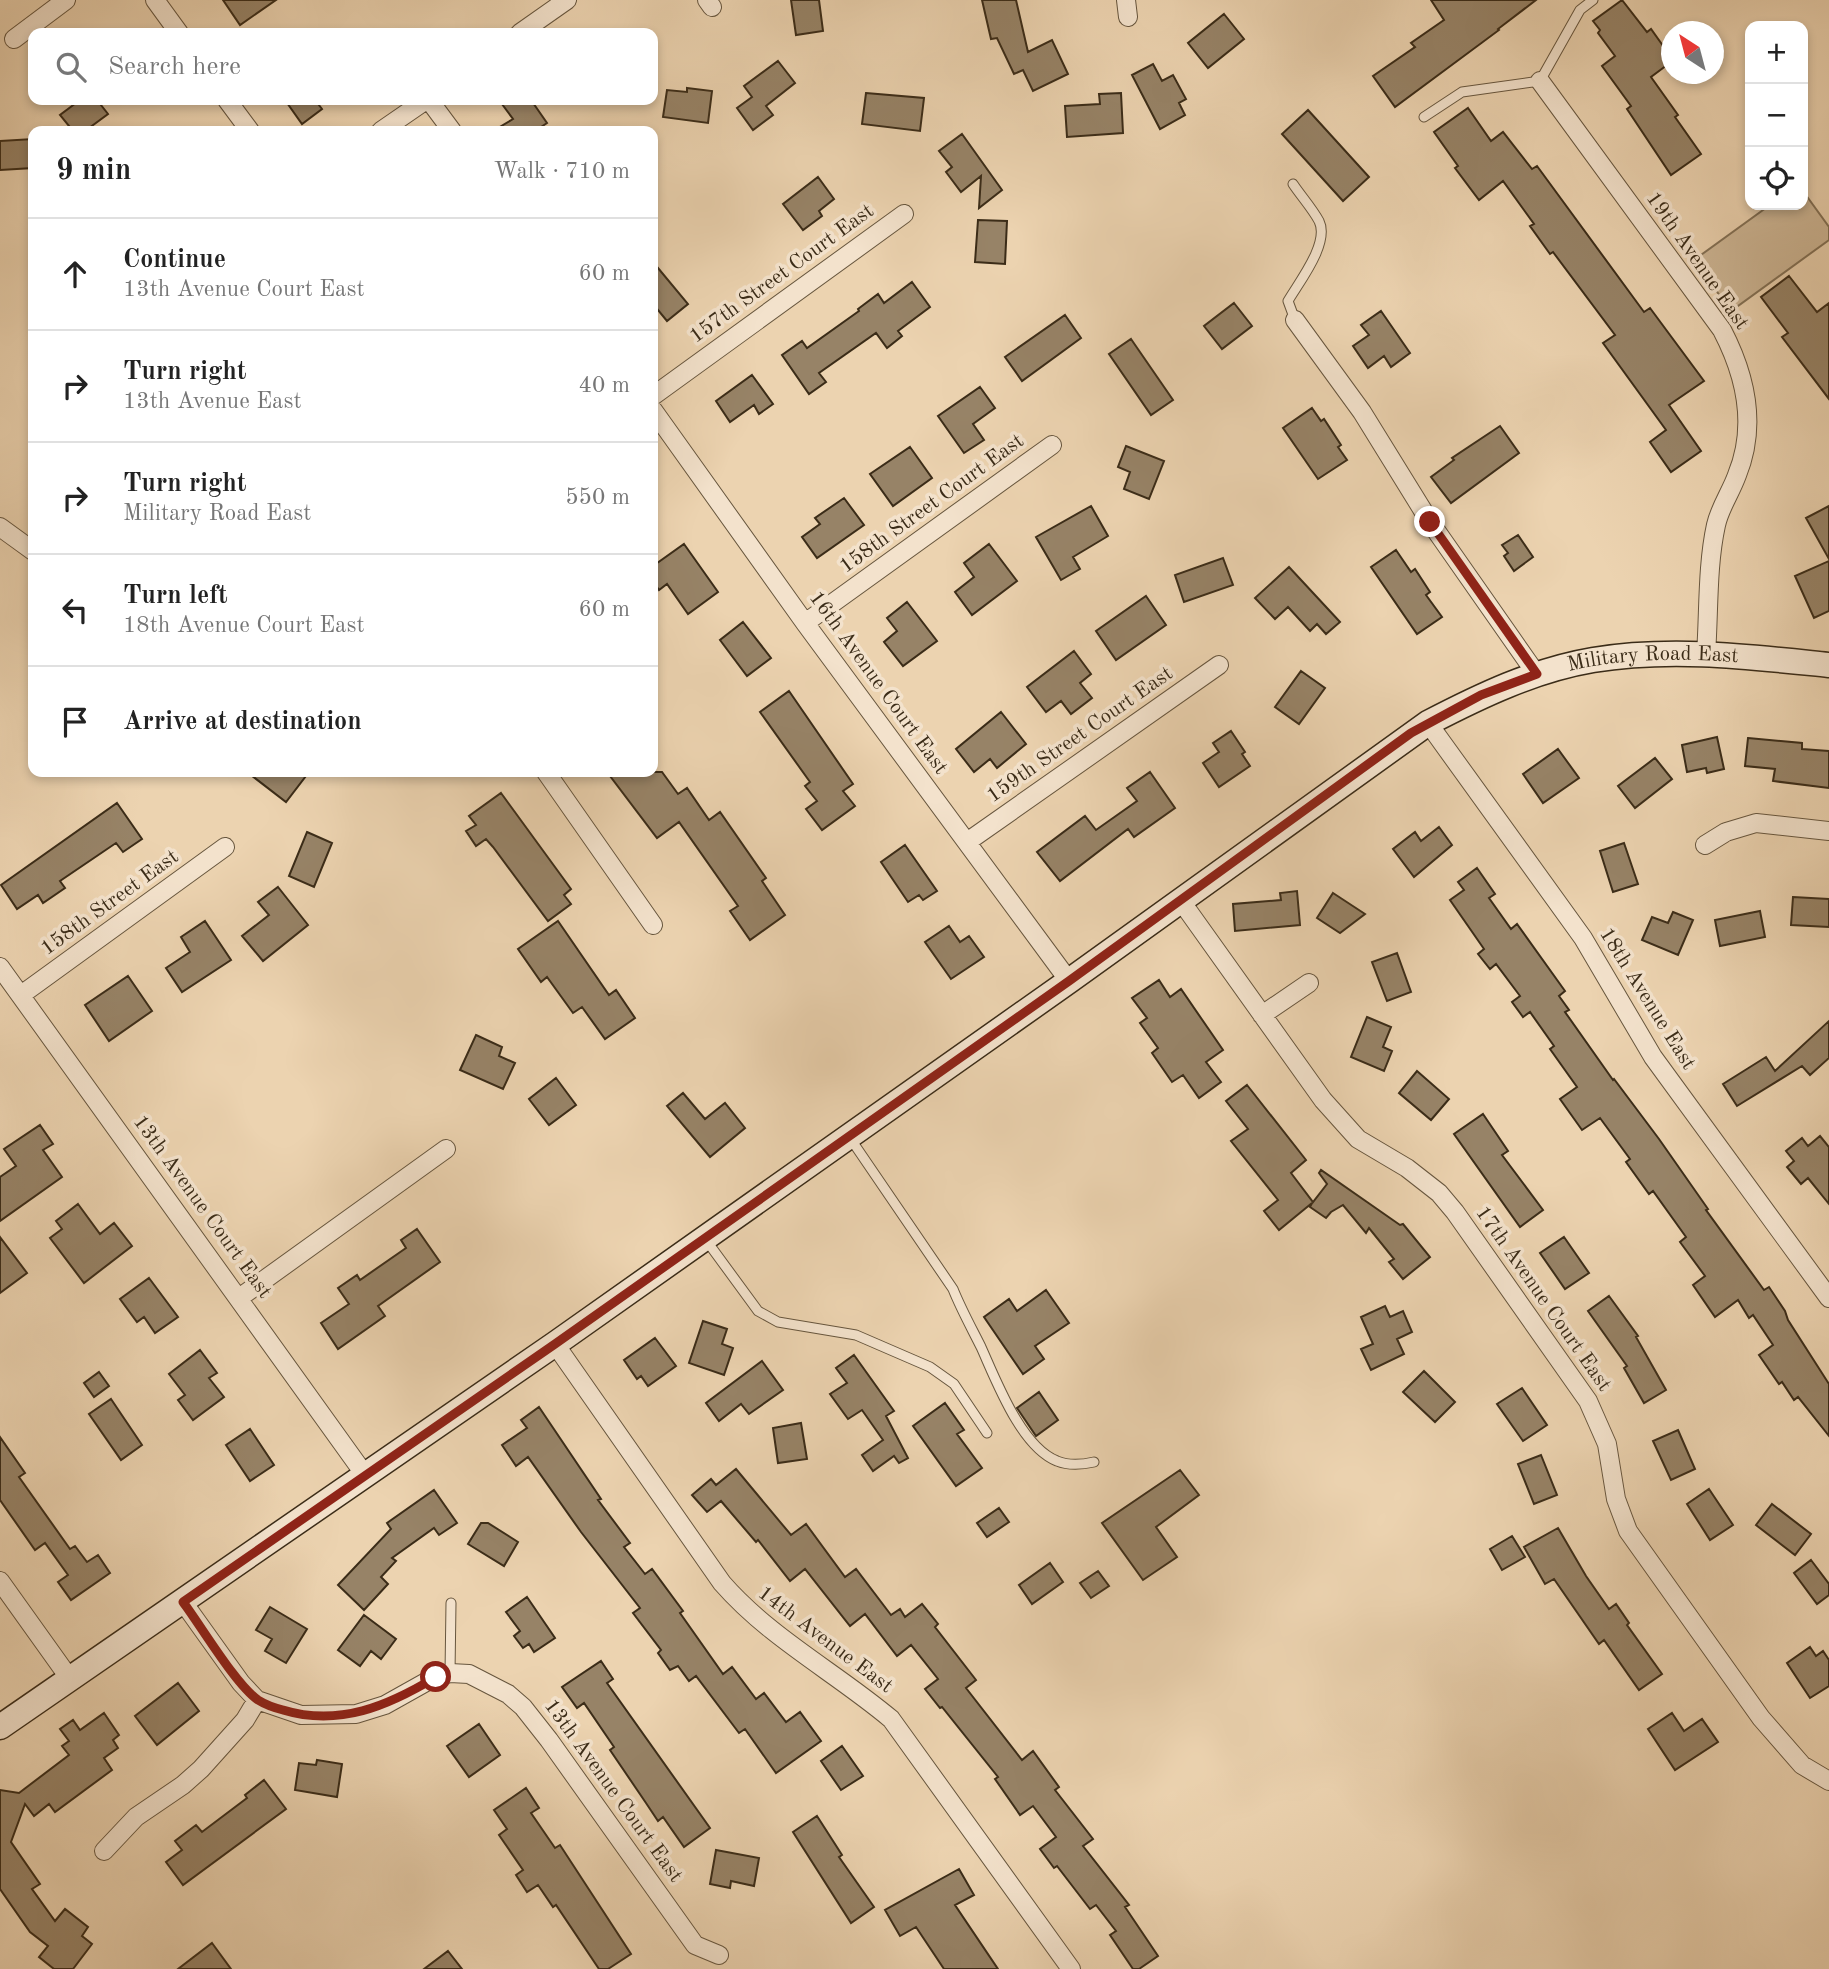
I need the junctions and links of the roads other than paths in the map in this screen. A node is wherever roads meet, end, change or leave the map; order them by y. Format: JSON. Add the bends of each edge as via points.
{"nodes":[{"id":1,"x":66,"y":0,"type":"edge"},
{"id":2,"x":155,"y":0,"type":"edge"},
{"id":3,"x":567,"y":0,"type":"edge"},
{"id":4,"x":1593,"y":0,"type":"edge"},
{"id":5,"x":28,"y":28,"type":"edge"},
{"id":6,"x":29,"y":28,"type":"edge"},
{"id":7,"x":175,"y":28,"type":"edge"},
{"id":8,"x":527,"y":28,"type":"edge"},
{"id":9,"x":14,"y":39,"type":"dead end"},
{"id":10,"x":1540,"y":81,"type":"junction"},
{"id":11,"x":232,"y":105,"type":"edge"},
{"id":12,"x":420,"y":105,"type":"edge"},
{"id":13,"x":432,"y":105,"type":"edge"},
{"id":14,"x":1424,"y":117,"type":"dead end"},
{"id":15,"x":246,"y":126,"type":"edge"},
{"id":16,"x":389,"y":126,"type":"edge"},
{"id":17,"x":448,"y":126,"type":"edge"},
{"id":18,"x":1293,"y":184,"type":"dead end"},
{"id":19,"x":904,"y":214,"type":"dead end"},
{"id":20,"x":1295,"y":320,"type":"joint"},
{"id":21,"x":658,"y":392,"type":"edge"},
{"id":22,"x":658,"y":417,"type":"edge"},
{"id":23,"x":1052,"y":445,"type":"dead end"},
{"id":24,"x":0,"y":527,"type":"edge"},
{"id":25,"x":28,"y":547,"type":"edge"},
{"id":26,"x":805,"y":623,"type":"junction"},
{"id":27,"x":1706,"y":654,"type":"junction"},
{"id":28,"x":1829,"y":665,"type":"edge"},
{"id":29,"x":1219,"y":666,"type":"dead end"},
{"id":30,"x":1537,"y":674,"type":"junction"},
{"id":31,"x":1428,"y":723,"type":"junction"},
{"id":32,"x":549,"y":777,"type":"edge"},
{"id":33,"x":1829,"y":831,"type":"edge"},
{"id":34,"x":967,"y":842,"type":"junction"},
{"id":35,"x":1704,"y":845,"type":"dead end"},
{"id":36,"x":225,"y":847,"type":"dead end"},
{"id":37,"x":1181,"y":901,"type":"junction"},
{"id":38,"x":653,"y":925,"type":"dead end"},
{"id":39,"x":0,"y":967,"type":"edge"},
{"id":40,"x":1069,"y":981,"type":"junction"},
{"id":41,"x":1309,"y":983,"type":"dead end"},
{"id":42,"x":21,"y":995,"type":"junction"},
{"id":43,"x":1262,"y":1015,"type":"junction"},
{"id":44,"x":849,"y":1137,"type":"junction"},
{"id":45,"x":446,"y":1149,"type":"dead end"},
{"id":46,"x":705,"y":1238,"type":"junction"},
{"id":47,"x":239,"y":1298,"type":"junction"},
{"id":48,"x":1829,"y":1298,"type":"edge"},
{"id":49,"x":555,"y":1344,"type":"junction"},
{"id":50,"x":986,"y":1433,"type":"dead end"},
{"id":51,"x":1094,"y":1462,"type":"dead end"},
{"id":52,"x":365,"y":1475,"type":"junction"},
{"id":53,"x":0,"y":1581,"type":"edge"},
{"id":54,"x":183,"y":1602,"type":"junction"},
{"id":55,"x":451,"y":1603,"type":"dead end"},
{"id":56,"x":450,"y":1673,"type":"junction"},
{"id":57,"x":69,"y":1679,"type":"junction"},
{"id":58,"x":257,"y":1700,"type":"junction"},
{"id":59,"x":0,"y":1727,"type":"edge"},
{"id":60,"x":1829,"y":1781,"type":"edge"},
{"id":61,"x":104,"y":1851,"type":"dead end"},
{"id":62,"x":719,"y":1955,"type":"dead end"},
{"id":63,"x":1071,"y":1969,"type":"edge"}],
"edges":[{"from":1,"to":6,"type":"street"},
{"from":2,"to":7,"type":"street"},
{"from":3,"to":8,"type":"street"},
{"from":4,"to":10,"type":"lane","via":[[1580,10]]},
{"from":5,"to":9,"type":"street"},
{"from":10,"to":14,"type":"lane","via":[[1462,92]]},
{"from":10,"to":27,"type":"street","name":"19th Avenue East","via":[[1721,330],[1741,372],[1748,426],[1738,474],[1713,541]]},
{"from":11,"to":15,"type":"street"},
{"from":12,"to":16,"type":"street"},
{"from":13,"to":17,"type":"street"},
{"from":18,"to":20,"type":"lane","via":[[1320,223],[1322,236],[1287,301]]},
{"from":19,"to":21,"type":"street","name":"157th Street Court East"},
{"from":20,"to":30,"type":"street"},
{"from":22,"to":26,"type":"street","name":"16th Avenue Court East"},
{"from":23,"to":26,"type":"street","name":"158th Street Court East"},
{"from":24,"to":25,"type":"street"},
{"from":26,"to":34,"type":"street","name":"16th Avenue Court East"},
{"from":27,"to":28,"type":"street","name":"Military Road East"},
{"from":27,"to":30,"type":"street","name":"Military Road East","via":[[1592,660]]},
{"from":29,"to":34,"type":"street","name":"159th Street Court East"},
{"from":30,"to":31,"type":"street","name":"Military Road East","via":[[1481,695]]},
{"from":31,"to":37,"type":"street","name":"Military Road East"},
{"from":31,"to":48,"type":"street","name":"18th Avenue East","via":[[1583,938],[1653,1057]]},
{"from":32,"to":38,"type":"street"},
{"from":33,"to":35,"type":"street","via":[[1756,823]]},
{"from":34,"to":40,"type":"street","name":"16th Avenue Court East"},
{"from":36,"to":42,"type":"street","name":"158th Street East"},
{"from":37,"to":40,"type":"street","name":"Military Road East"},
{"from":37,"to":43,"type":"street","name":"17th Avenue Court East"},
{"from":39,"to":42,"type":"street","name":"13th Avenue Court East"},
{"from":40,"to":44,"type":"street","name":"Military Road East"},
{"from":41,"to":43,"type":"street"},
{"from":42,"to":47,"type":"street","name":"13th Avenue Court East"},
{"from":43,"to":60,"type":"street","name":"17th Avenue Court East","via":[[1323,1100],[1358,1139],[1407,1168],[1455,1212],[1588,1401],[1607,1444],[1616,1499],[1628,1531],[1761,1718],[1802,1765]]},
{"from":44,"to":46,"type":"street","name":"Military Road East"},
{"from":44,"to":51,"type":"lane","via":[[953,1289],[1011,1412],[1038,1449],[1056,1461]]},
{"from":45,"to":47,"type":"street"},
{"from":46,"to":49,"type":"street","name":"Military Road East"},
{"from":46,"to":50,"type":"lane","via":[[758,1311],[778,1322],[856,1335],[930,1367],[954,1384]]},
{"from":47,"to":52,"type":"street","name":"13th Avenue Court East"},
{"from":49,"to":52,"type":"street","name":"Military Road East"},
{"from":49,"to":63,"type":"street","name":"14th Avenue East","via":[[722,1583],[764,1625],[891,1719]]},
{"from":52,"to":54,"type":"street","name":"Military Road East"},
{"from":53,"to":57,"type":"street"},
{"from":54,"to":57,"type":"street","name":"Military Road East"},
{"from":54,"to":58,"type":"street"},
{"from":55,"to":56,"type":"lane"},
{"from":56,"to":58,"type":"street","via":[[356,1714],[301,1716]]},
{"from":56,"to":62,"type":"street","name":"13th Avenue Court East","via":[[469,1674],[523,1707],[695,1945]]},
{"from":57,"to":59,"type":"street","name":"Military Road East"},
{"from":58,"to":61,"type":"street","via":[[201,1769],[136,1817]]}]}
